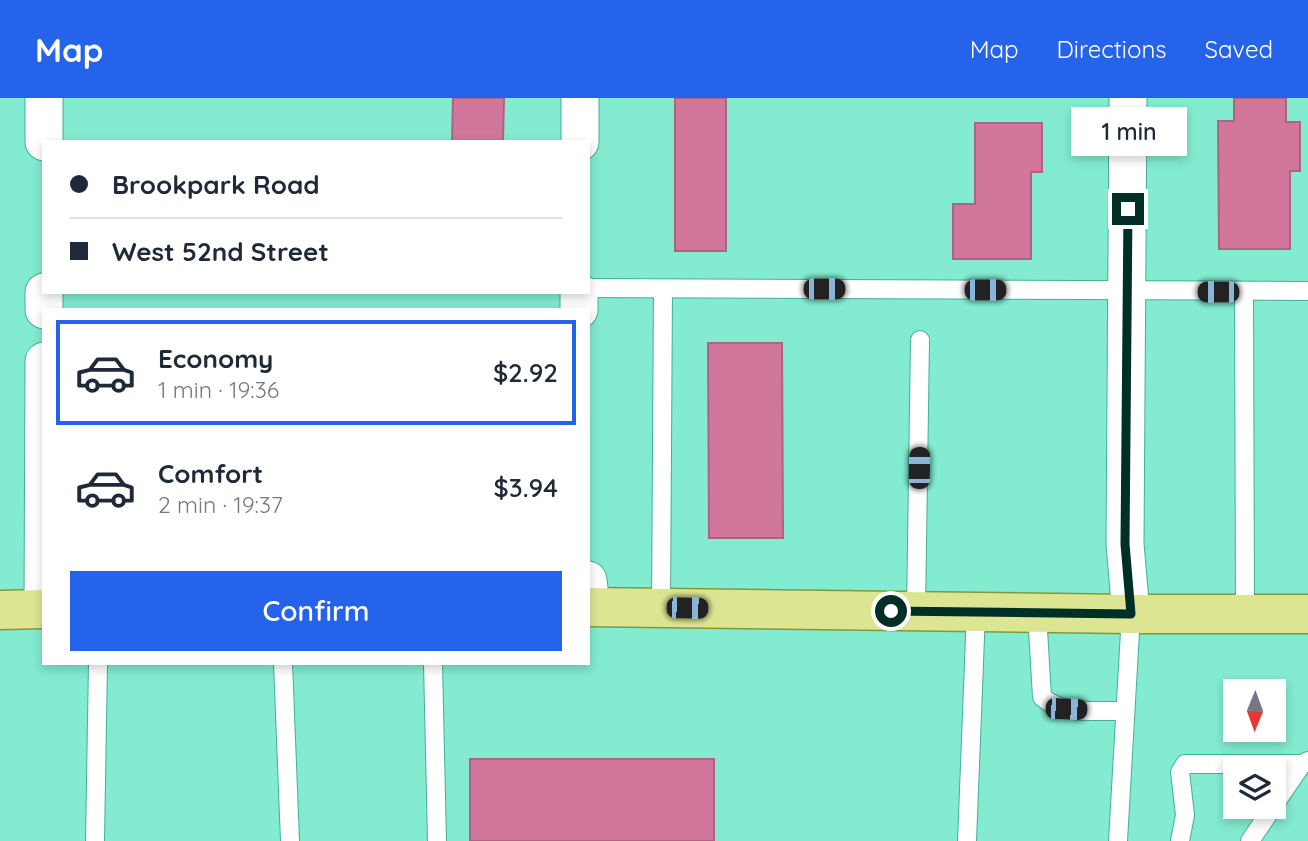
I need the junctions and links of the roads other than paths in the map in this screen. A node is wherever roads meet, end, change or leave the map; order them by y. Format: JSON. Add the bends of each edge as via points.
{"nodes":[{"id":1,"x":44,"y":98,"type":"edge"},
{"id":2,"x":580,"y":98,"type":"edge"},
{"id":3,"x":1128,"y":98,"type":"edge"},
{"id":4,"x":44,"y":140,"type":"edge"},
{"id":5,"x":580,"y":140,"type":"edge"},
{"id":6,"x":590,"y":288,"type":"edge"},
{"id":7,"x":663,"y":289,"type":"junction"},
{"id":8,"x":1244,"y":291,"type":"junction"},
{"id":9,"x":1308,"y":291,"type":"edge"},
{"id":10,"x":1127,"y":292,"type":"junction"},
{"id":11,"x":920,"y":340,"type":"dead end"},
{"id":12,"x":590,"y":598,"type":"edge"},
{"id":13,"x":661,"y":607,"type":"junction"},
{"id":14,"x":42,"y":609,"type":"edge"},
{"id":15,"x":0,"y":610,"type":"edge"},
{"id":16,"x":916,"y":612,"type":"junction"},
{"id":17,"x":976,"y":612,"type":"junction"},
{"id":18,"x":1037,"y":613,"type":"junction"},
{"id":19,"x":1131,"y":614,"type":"junction"},
{"id":20,"x":1245,"y":614,"type":"junction"},
{"id":21,"x":1308,"y":614,"type":"edge"},
{"id":22,"x":98,"y":665,"type":"edge"},
{"id":23,"x":283,"y":665,"type":"edge"},
{"id":24,"x":433,"y":665,"type":"edge"},
{"id":25,"x":1125,"y":711,"type":"junction"},
{"id":26,"x":1305,"y":763,"type":"edge"},
{"id":27,"x":1286,"y":789,"type":"edge"},
{"id":28,"x":1265,"y":819,"type":"edge"},
{"id":29,"x":96,"y":841,"type":"edge"},
{"id":30,"x":290,"y":841,"type":"edge"},
{"id":31,"x":437,"y":841,"type":"edge"},
{"id":32,"x":967,"y":841,"type":"edge"},
{"id":33,"x":1118,"y":841,"type":"edge"},
{"id":34,"x":1180,"y":841,"type":"edge"},
{"id":35,"x":1250,"y":841,"type":"edge"}],
"edges":[{"from":1,"to":4,"type":"street"},
{"from":2,"to":5,"type":"street"},
{"from":3,"to":10,"type":"street"},
{"from":6,"to":7,"type":"lane"},
{"from":7,"to":10,"type":"lane"},
{"from":7,"to":13,"type":"lane"},
{"from":8,"to":9,"type":"lane"},
{"from":8,"to":10,"type":"lane"},
{"from":8,"to":20,"type":"lane"},
{"from":10,"to":19,"type":"street","via":[[1125,544]]},
{"from":11,"to":16,"type":"lane"},
{"from":12,"to":13,"type":"main road"},
{"from":13,"to":16,"type":"main road"},
{"from":14,"to":15,"type":"main road"},
{"from":16,"to":17,"type":"main road"},
{"from":17,"to":18,"type":"main road"},
{"from":17,"to":32,"type":"lane"},
{"from":18,"to":19,"type":"main road"},
{"from":18,"to":25,"type":"lane","via":[[1042,697],[1051,706],[1066,709]]},
{"from":19,"to":20,"type":"main road"},
{"from":19,"to":25,"type":"lane"},
{"from":20,"to":21,"type":"main road"},
{"from":22,"to":29,"type":"lane"},
{"from":23,"to":30,"type":"lane"},
{"from":24,"to":31,"type":"lane"},
{"from":25,"to":33,"type":"lane"},
{"from":26,"to":27,"type":"lane"},
{"from":26,"to":34,"type":"lane","via":[[1185,764],[1180,772],[1185,815]]},
{"from":28,"to":35,"type":"lane"}]}
